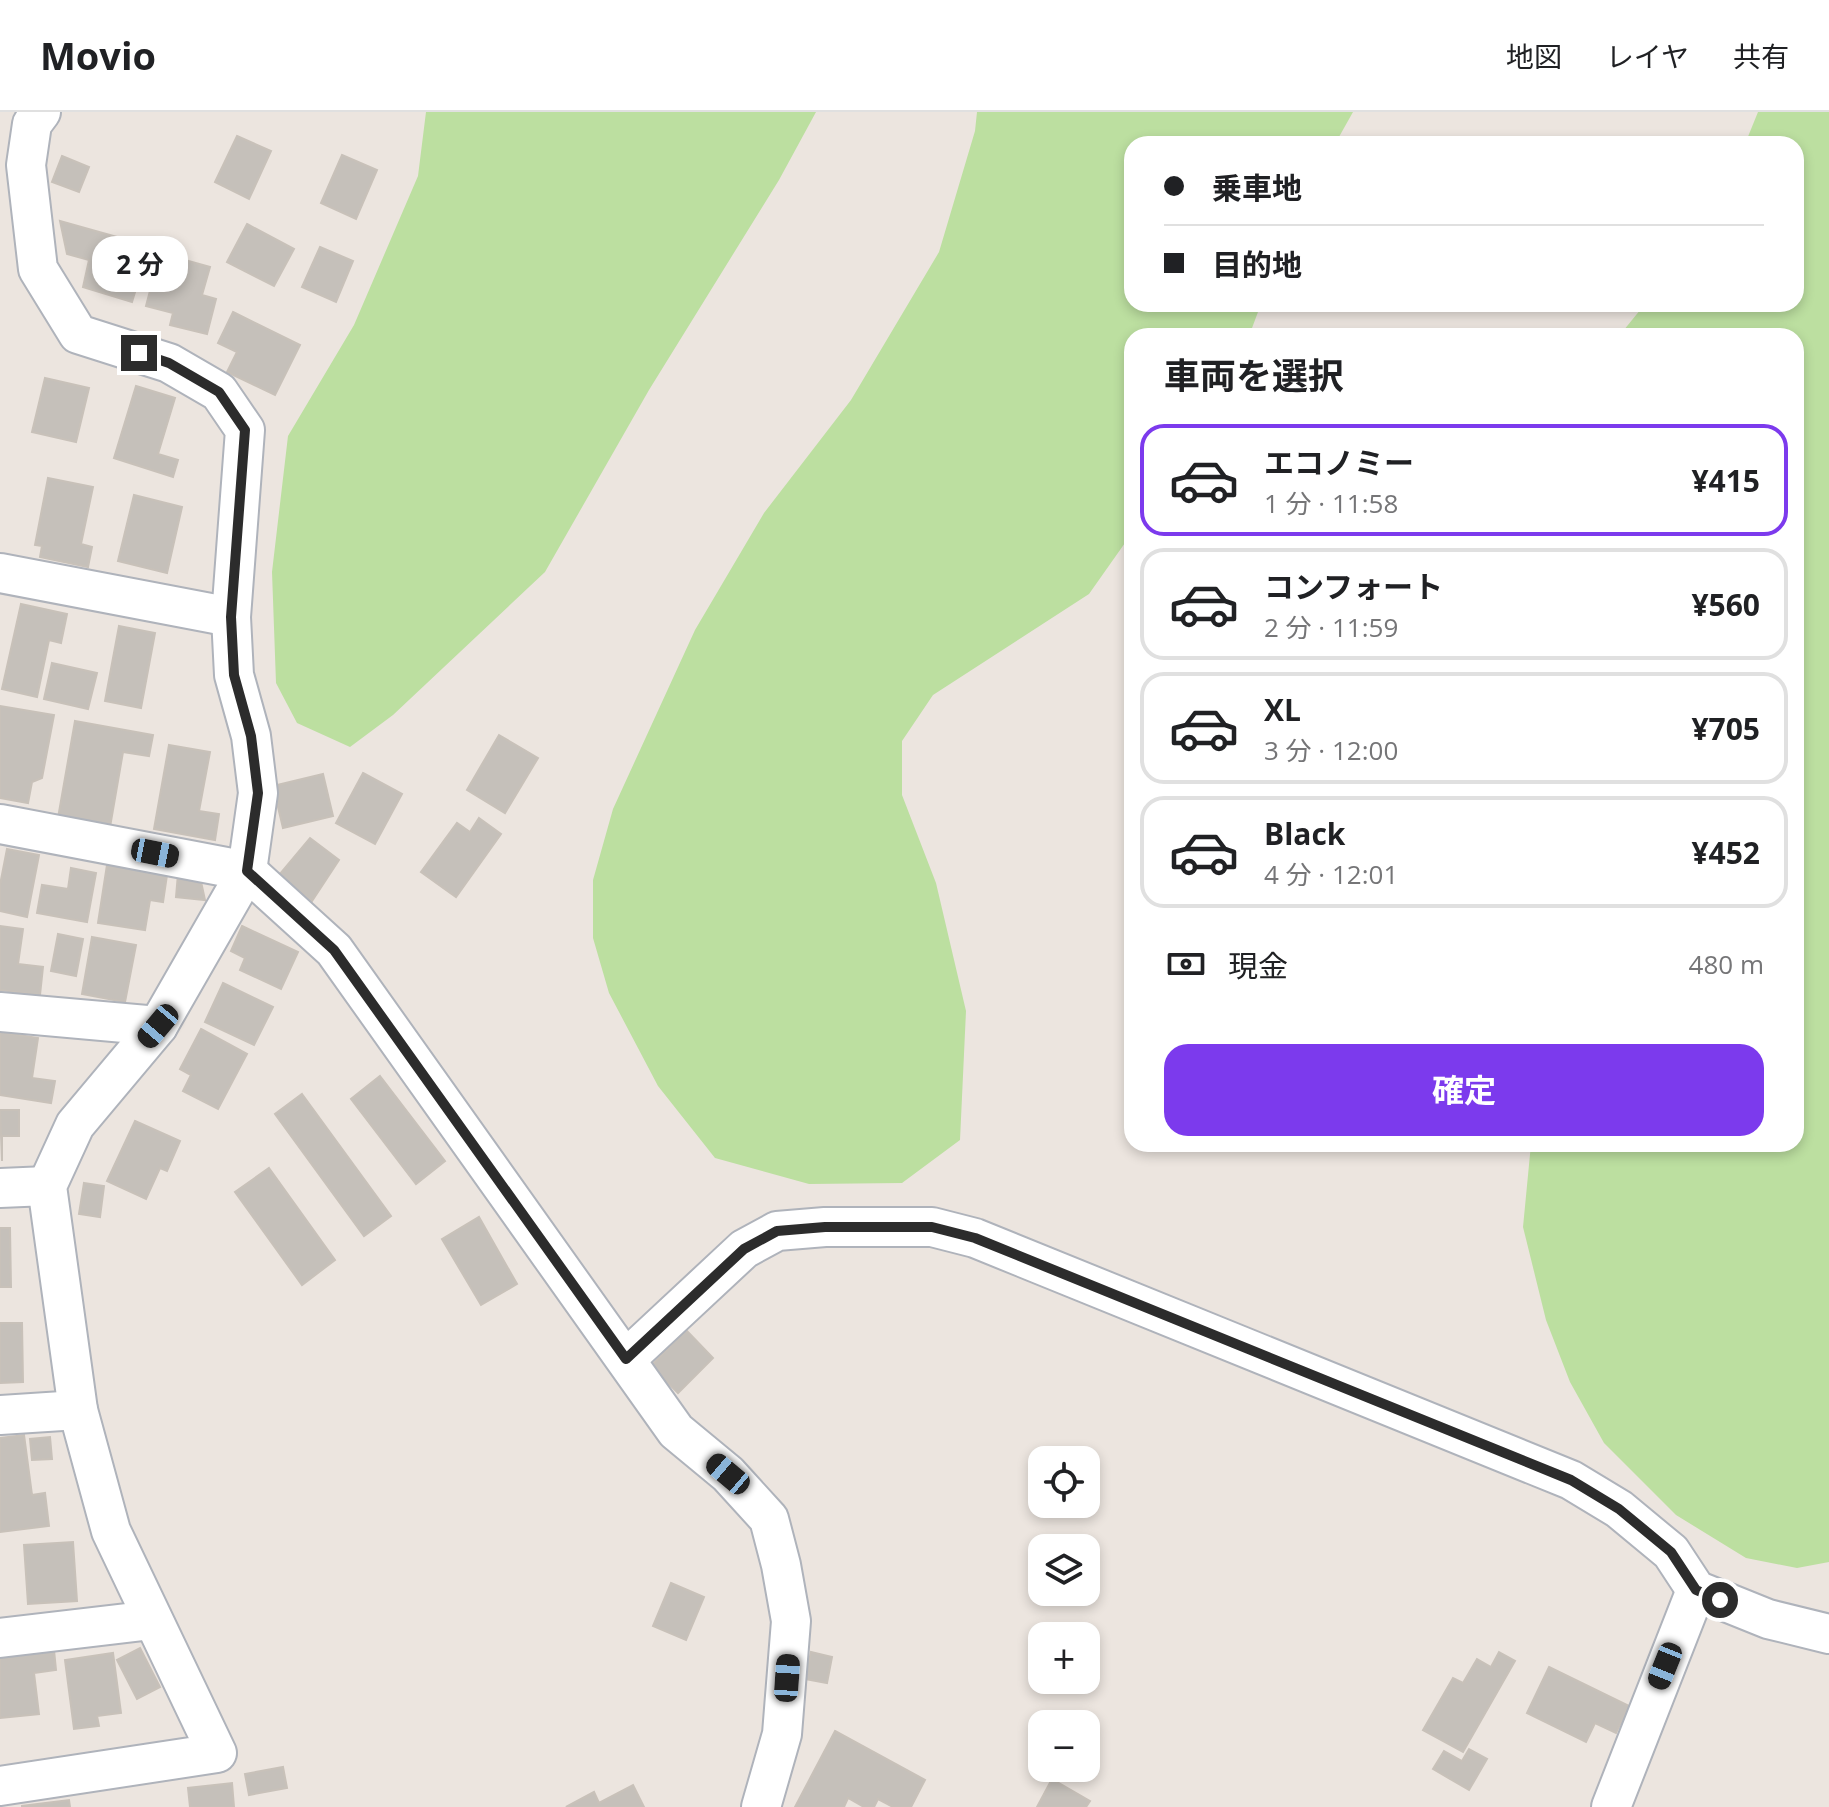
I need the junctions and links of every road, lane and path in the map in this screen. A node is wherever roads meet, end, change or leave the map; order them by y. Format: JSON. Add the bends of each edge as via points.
{"nodes":[{"id":1,"x":41,"y":112,"type":"edge"},
{"id":2,"x":0,"y":573,"type":"edge"},
{"id":3,"x":231,"y":617,"type":"junction"},
{"id":4,"x":0,"y":824,"type":"edge"},
{"id":5,"x":247,"y":871,"type":"junction"},
{"id":6,"x":0,"y":1012,"type":"edge"},
{"id":7,"x":158,"y":1026,"type":"junction"},
{"id":8,"x":47,"y":1186,"type":"junction"},
{"id":9,"x":0,"y":1188,"type":"edge"},
{"id":10,"x":626,"y":1359,"type":"junction"},
{"id":11,"x":78,"y":1410,"type":"junction"},
{"id":12,"x":0,"y":1415,"type":"edge"},
{"id":13,"x":1696,"y":1590,"type":"junction"},
{"id":14,"x":152,"y":1620,"type":"junction"},
{"id":15,"x":1829,"y":1634,"type":"edge"},
{"id":16,"x":0,"y":1638,"type":"edge"},
{"id":17,"x":0,"y":1786,"type":"edge"},
{"id":18,"x":761,"y":1807,"type":"edge"},
{"id":19,"x":1611,"y":1807,"type":"edge"}],
"edges":[{"from":1,"to":3,"type":"street","via":[[32,124],[26,165],[38,269],[78,334],[169,363],[219,392],[245,430]]},
{"from":2,"to":3,"type":"street"},
{"from":3,"to":5,"type":"street","via":[[234,675],[251,736],[258,793]]},
{"from":4,"to":5,"type":"street"},
{"from":5,"to":7,"type":"street"},
{"from":5,"to":10,"type":"street","via":[[334,950]]},
{"from":6,"to":7,"type":"street"},
{"from":7,"to":8,"type":"street","via":[[75,1125]]},
{"from":8,"to":9,"type":"street"},
{"from":8,"to":11,"type":"street"},
{"from":10,"to":13,"type":"street","via":[[744,1249],[777,1231],[932,1227],[975,1238],[1571,1480],[1619,1509],[1671,1552]]},
{"from":10,"to":18,"type":"street","via":[[676,1431],[728,1474],[769,1519],[791,1621],[782,1734]]},
{"from":11,"to":12,"type":"street"},
{"from":11,"to":14,"type":"street","via":[[111,1531]]},
{"from":13,"to":15,"type":"street","via":[[1768,1619]]},
{"from":13,"to":19,"type":"street"},
{"from":14,"to":16,"type":"street"},
{"from":14,"to":17,"type":"street","via":[[217,1753]]}]}
